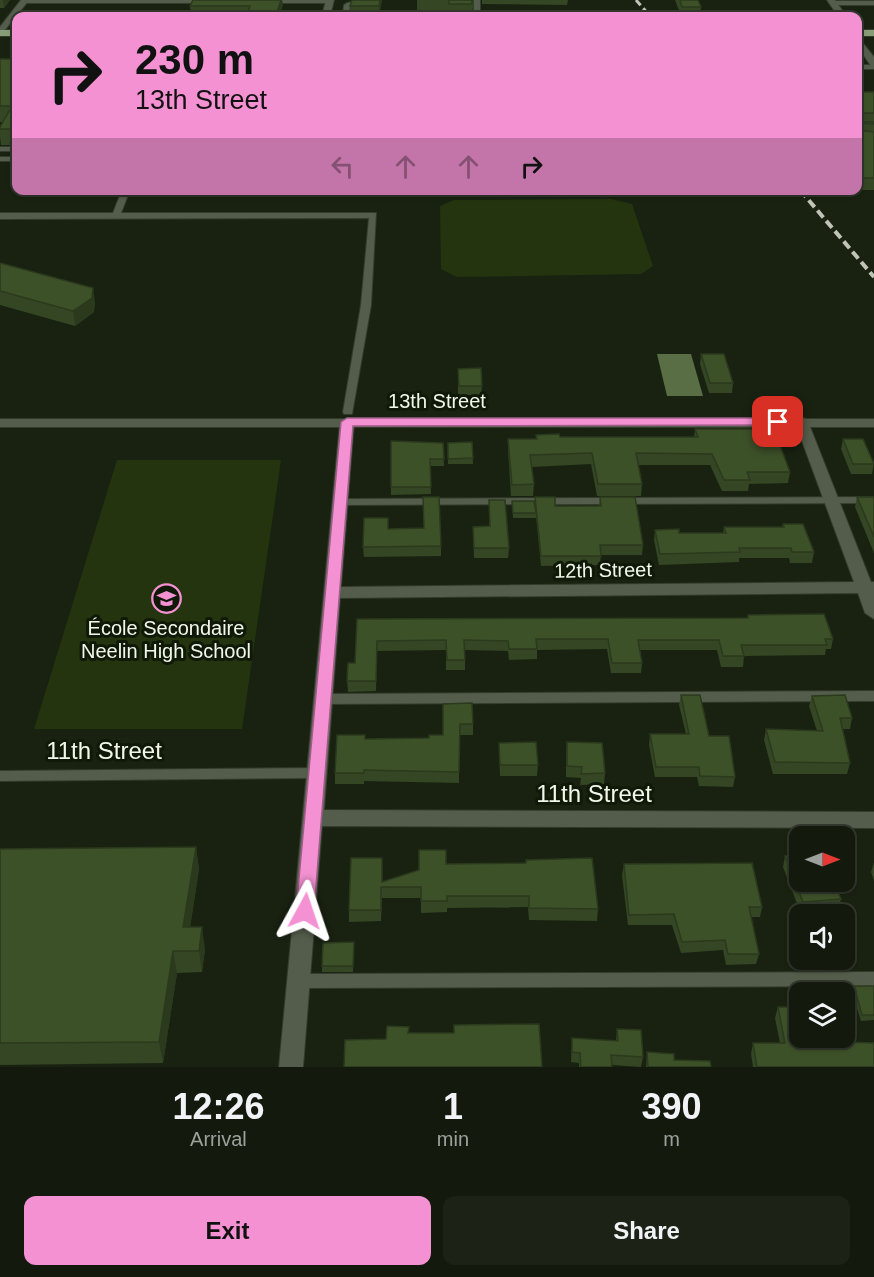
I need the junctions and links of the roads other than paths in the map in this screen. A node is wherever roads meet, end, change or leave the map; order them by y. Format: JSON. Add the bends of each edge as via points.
{"nodes":[{"id":1,"x":25,"y":0,"type":"edge"},
{"id":2,"x":192,"y":0,"type":"edge"},
{"id":3,"x":335,"y":0,"type":"edge"},
{"id":4,"x":215,"y":1,"type":"edge"},
{"id":5,"x":261,"y":1,"type":"edge"},
{"id":6,"x":832,"y":1,"type":"edge"},
{"id":7,"x":874,"y":3,"type":"edge"},
{"id":8,"x":351,"y":4,"type":"edge"},
{"id":9,"x":15,"y":12,"type":"edge"},
{"id":10,"x":346,"y":12,"type":"edge"},
{"id":11,"x":12,"y":16,"type":"edge"},
{"id":12,"x":1,"y":30,"type":"edge"},
{"id":13,"x":862,"y":46,"type":"edge"},
{"id":14,"x":874,"y":66,"type":"edge"},
{"id":15,"x":124,"y":195,"type":"edge"},
{"id":16,"x":0,"y":216,"type":"edge"},
{"id":17,"x":116,"y":216,"type":"junction"},
{"id":18,"x":347,"y":417,"type":"junction"},
{"id":19,"x":801,"y":422,"type":"junction"},
{"id":20,"x":0,"y":423,"type":"edge"},
{"id":21,"x":874,"y":423,"type":"edge"},
{"id":22,"x":831,"y":500,"type":"junction"},
{"id":23,"x":874,"y":500,"type":"edge"},
{"id":24,"x":340,"y":502,"type":"junction"},
{"id":25,"x":870,"y":588,"type":"edge"},
{"id":26,"x":332,"y":593,"type":"junction"},
{"id":27,"x":874,"y":614,"type":"edge"},
{"id":28,"x":874,"y":696,"type":"edge"},
{"id":29,"x":323,"y":699,"type":"junction"},
{"id":30,"x":317,"y":773,"type":"junction"},
{"id":31,"x":0,"y":776,"type":"edge"},
{"id":32,"x":313,"y":818,"type":"junction"},
{"id":33,"x":874,"y":820,"type":"edge"},
{"id":34,"x":874,"y":979,"type":"edge"},
{"id":35,"x":299,"y":981,"type":"junction"},
{"id":36,"x":291,"y":1067,"type":"edge"}],
"edges":[{"from":1,"to":2,"type":"lane"},
{"from":1,"to":9,"type":"street"},
{"from":2,"to":4,"type":"lane"},
{"from":3,"to":5,"type":"lane"},
{"from":6,"to":7,"type":"lane"},
{"from":8,"to":10,"type":"lane"},
{"from":11,"to":12,"type":"street"},
{"from":13,"to":14,"type":"street"},
{"from":15,"to":17,"type":"lane"},
{"from":16,"to":17,"type":"lane"},
{"from":17,"to":18,"type":"lane","via":[[373,215],[366,305]]},
{"from":18,"to":19,"type":"street","name":"13th Street"},
{"from":18,"to":20,"type":"street","name":"13th Street"},
{"from":18,"to":24,"type":"street"},
{"from":19,"to":21,"type":"street","name":"13th Street"},
{"from":19,"to":22,"type":"street"},
{"from":22,"to":23,"type":"lane"},
{"from":22,"to":24,"type":"lane"},
{"from":22,"to":25,"type":"street"},
{"from":24,"to":26,"type":"street"},
{"from":25,"to":26,"type":"street","name":"12th Street"},
{"from":25,"to":27,"type":"street"},
{"from":26,"to":29,"type":"street"},
{"from":28,"to":29,"type":"lane"},
{"from":29,"to":30,"type":"street"},
{"from":30,"to":31,"type":"lane","name":"11th Street"},
{"from":30,"to":32,"type":"street"},
{"from":32,"to":33,"type":"street","name":"11th Street"},
{"from":32,"to":35,"type":"street"},
{"from":34,"to":35,"type":"lane"},
{"from":35,"to":36,"type":"street"}]}
